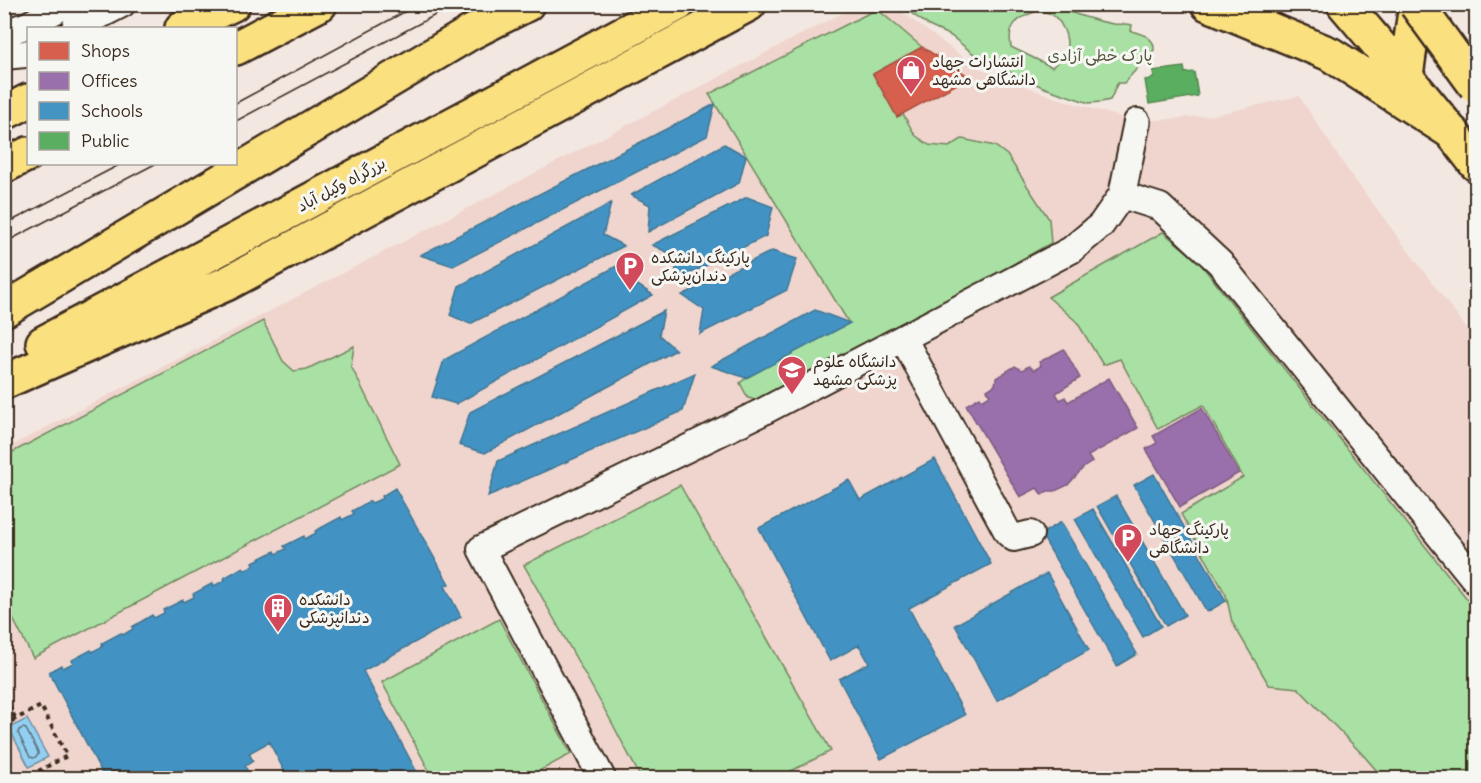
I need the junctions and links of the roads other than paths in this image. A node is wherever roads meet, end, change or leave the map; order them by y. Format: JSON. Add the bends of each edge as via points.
{"nodes":[{"id":1,"x":67,"y":4,"type":"edge"},
{"id":2,"x":122,"y":4,"type":"edge"},
{"id":3,"x":233,"y":4,"type":"edge"},
{"id":4,"x":320,"y":4,"type":"edge"},
{"id":5,"x":527,"y":4,"type":"edge"},
{"id":6,"x":678,"y":4,"type":"edge"},
{"id":7,"x":749,"y":4,"type":"edge"},
{"id":8,"x":1208,"y":4,"type":"edge"},
{"id":9,"x":1344,"y":4,"type":"edge"},
{"id":10,"x":1416,"y":4,"type":"edge"},
{"id":11,"x":1426,"y":4,"type":"edge"},
{"id":12,"x":77,"y":27,"type":"edge"},
{"id":13,"x":184,"y":27,"type":"edge"},
{"id":14,"x":4,"y":33,"type":"edge"},
{"id":15,"x":237,"y":47,"type":"edge"},
{"id":16,"x":27,"y":53,"type":"edge"},
{"id":17,"x":4,"y":56,"type":"edge"},
{"id":18,"x":1406,"y":76,"type":"junction"},
{"id":19,"x":1476,"y":86,"type":"edge"},
{"id":20,"x":4,"y":94,"type":"edge"},
{"id":21,"x":27,"y":97,"type":"edge"},
{"id":22,"x":27,"y":102,"type":"edge"},
{"id":23,"x":4,"y":113,"type":"edge"},
{"id":24,"x":1137,"y":122,"type":"dead end"},
{"id":25,"x":1453,"y":133,"type":"junction"},
{"id":26,"x":27,"y":154,"type":"edge"},
{"id":27,"x":1476,"y":164,"type":"edge"},
{"id":28,"x":4,"y":166,"type":"edge"},
{"id":29,"x":1122,"y":195,"type":"junction"},
{"id":30,"x":4,"y":310,"type":"edge"},
{"id":31,"x":903,"y":338,"type":"junction"},
{"id":32,"x":4,"y":364,"type":"edge"},
{"id":33,"x":4,"y":382,"type":"edge"},
{"id":34,"x":1030,"y":534,"type":"dead end"},
{"id":35,"x":1476,"y":581,"type":"edge"},
{"id":36,"x":602,"y":778,"type":"edge"}],
"edges":[{"from":1,"to":14,"type":"street"},
{"from":2,"to":12,"type":"street"},
{"from":3,"to":13,"type":"highway"},
{"from":4,"to":15,"type":"highway"},
{"from":5,"to":30,"type":"highway","via":[[470,33]]},
{"from":6,"to":32,"type":"highway","name":"بزرگراه وکیل آباد"},
{"from":7,"to":33,"type":"highway","via":[[228,283]]},
{"from":8,"to":25,"type":"highway","via":[[1330,54]]},
{"from":9,"to":18,"type":"highway"},
{"from":10,"to":19,"type":"highway","bridge":true},
{"from":11,"to":18,"type":"highway","via":[[1414,18]]},
{"from":16,"to":17,"type":"street"},
{"from":18,"to":25,"type":"highway"},
{"from":20,"to":21,"type":"street"},
{"from":22,"to":23,"type":"highway"},
{"from":24,"to":29,"type":"street"},
{"from":25,"to":27,"type":"highway"},
{"from":26,"to":28,"type":"highway"},
{"from":29,"to":31,"type":"street","via":[[1101,225],[1071,250]]},
{"from":29,"to":35,"type":"street","via":[[1160,207],[1220,263]]},
{"from":31,"to":34,"type":"street","via":[[1008,533],[1014,538]]},
{"from":31,"to":36,"type":"street","via":[[762,412],[481,549]]}]}
